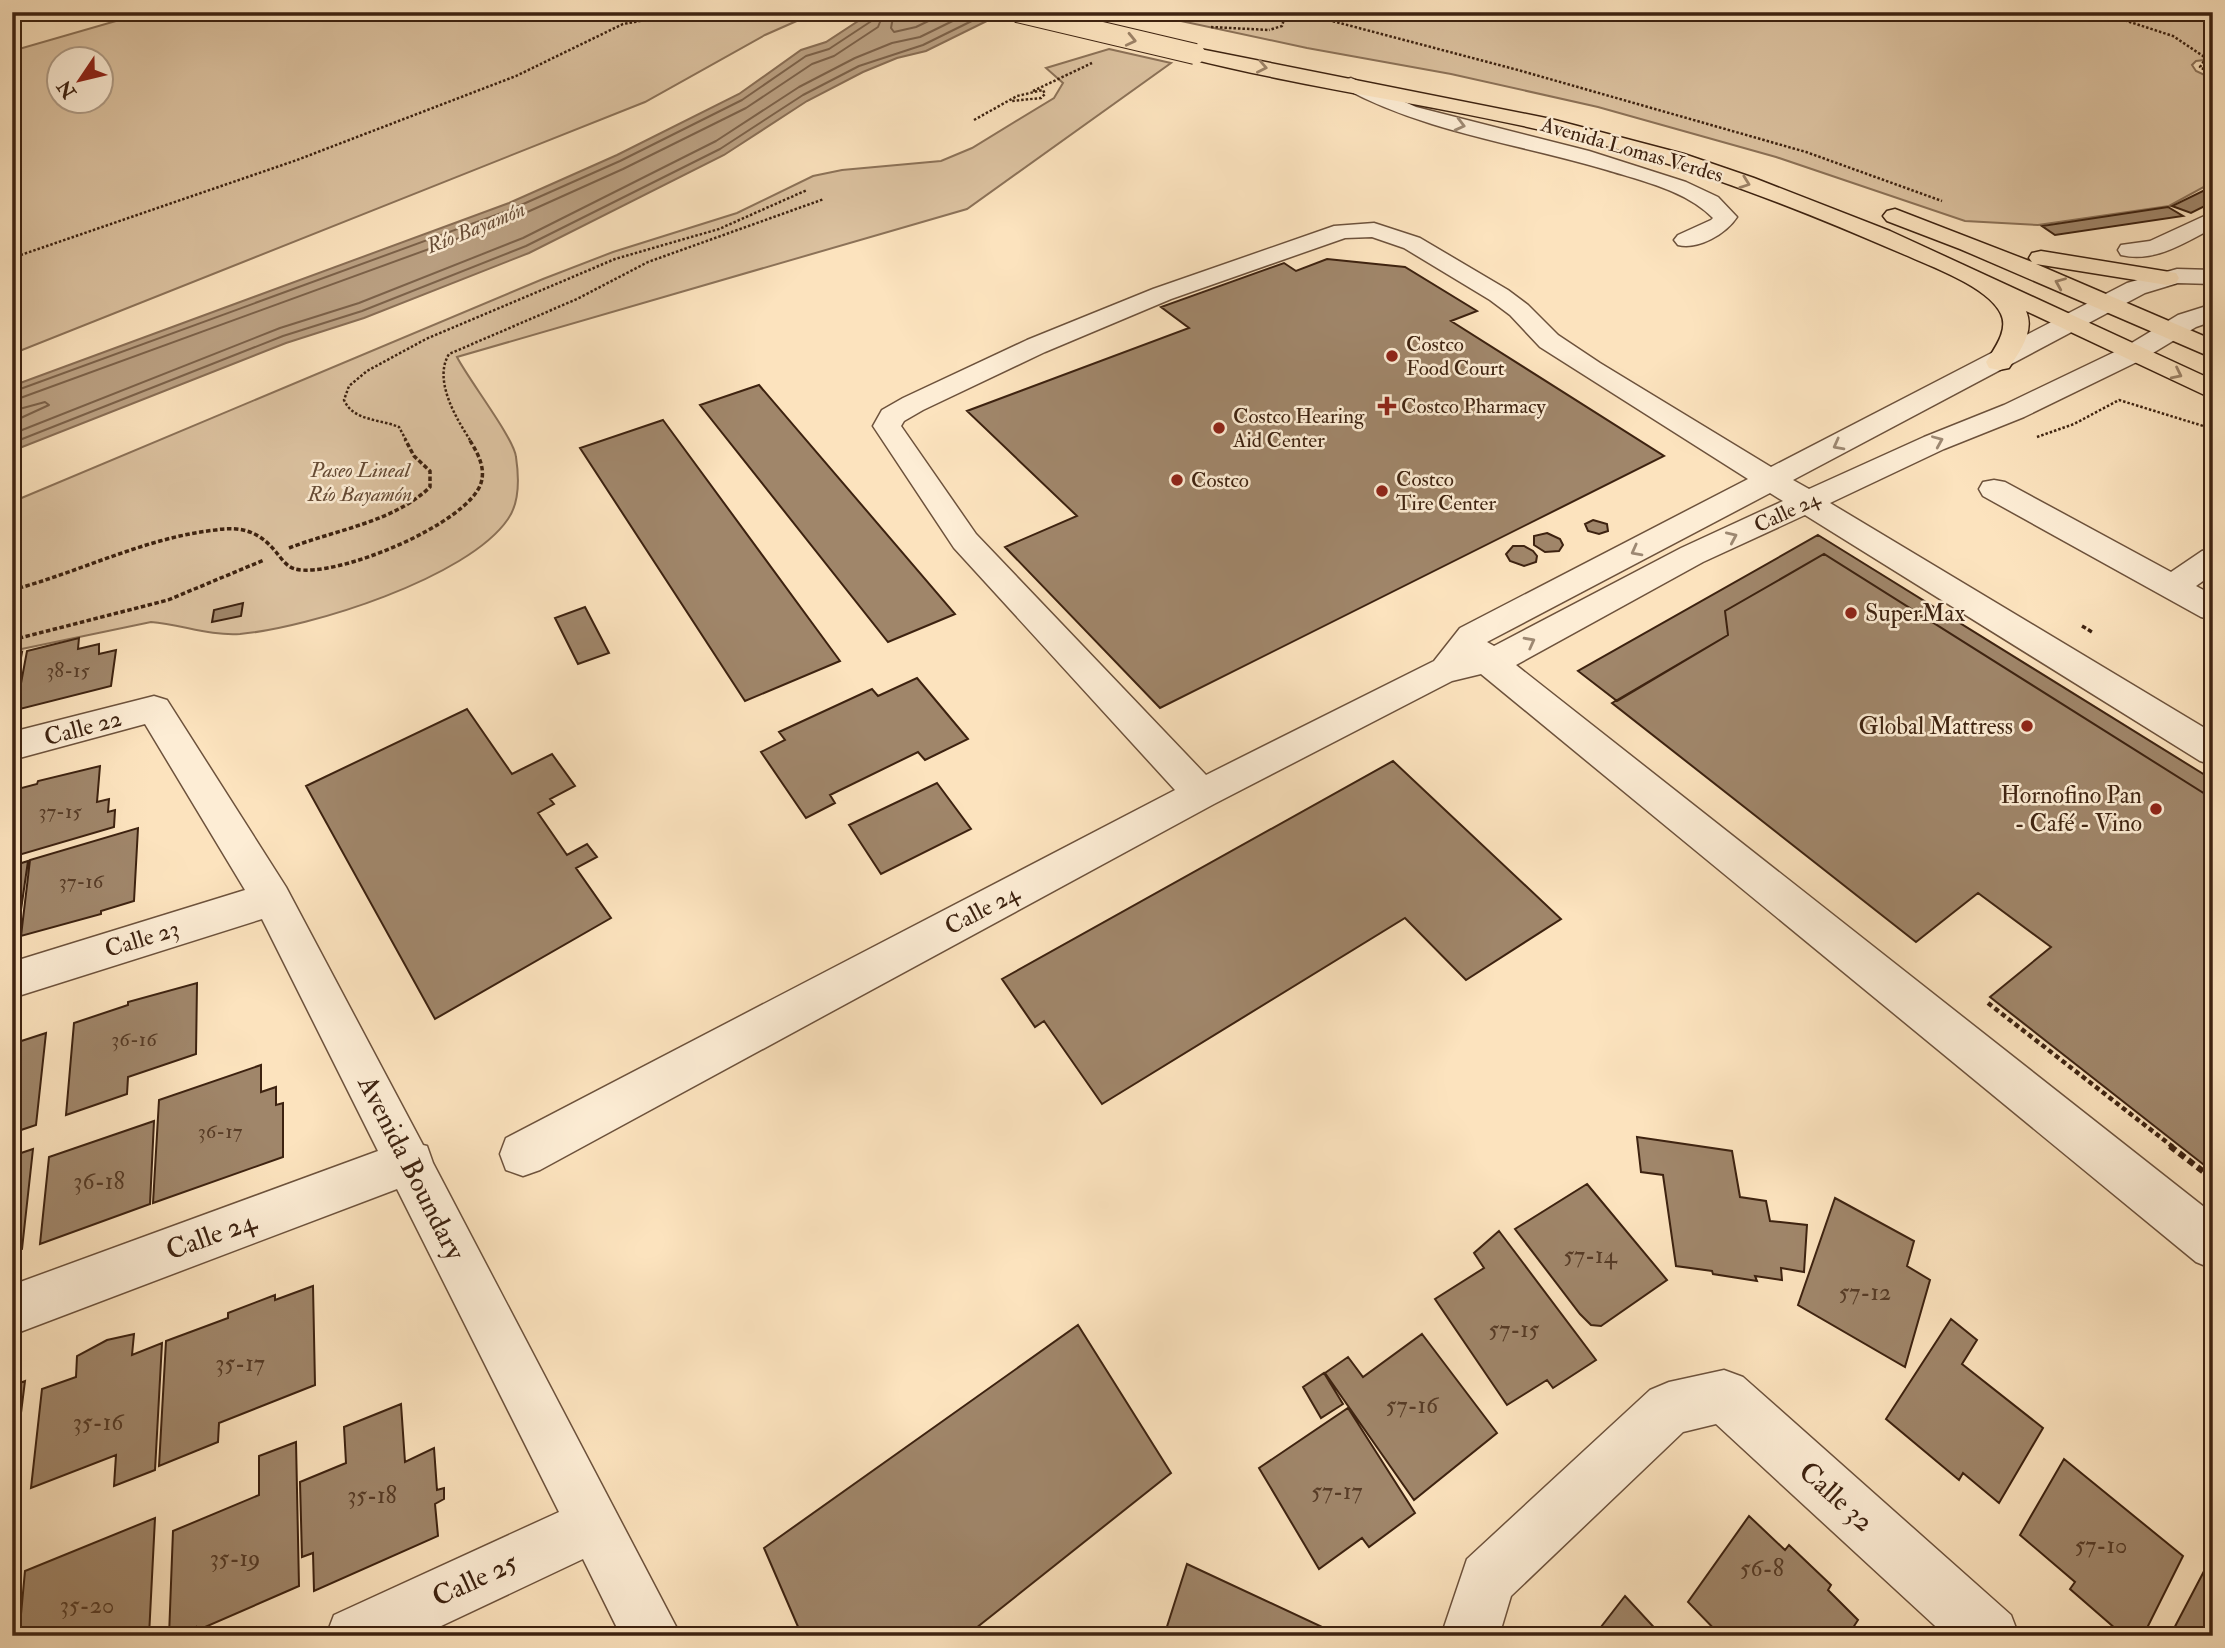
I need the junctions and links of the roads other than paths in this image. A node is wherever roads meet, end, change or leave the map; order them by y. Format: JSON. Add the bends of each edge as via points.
{"nodes":[{"id":1,"x":1017,"y":12,"type":"edge"},
{"id":2,"x":1096,"y":12,"type":"edge"},
{"id":3,"x":1351,"y":85,"type":"junction"},
{"id":4,"x":1824,"y":189,"type":"dead end"},
{"id":5,"x":2213,"y":219,"type":"edge"},
{"id":6,"x":1686,"y":240,"type":"dead end"},
{"id":7,"x":2130,"y":250,"type":"dead end"},
{"id":8,"x":1975,"y":277,"type":"junction"},
{"id":9,"x":2213,"y":277,"type":"edge"},
{"id":10,"x":2167,"y":278,"type":"junction"},
{"id":11,"x":2108,"y":304,"type":"junction"},
{"id":12,"x":2213,"y":312,"type":"edge"},
{"id":13,"x":2073,"y":323,"type":"junction"},
{"id":14,"x":2171,"y":332,"type":"junction"},
{"id":15,"x":2213,"y":349,"type":"edge"},
{"id":16,"x":2134,"y":353,"type":"junction"},
{"id":17,"x":1999,"y":362,"type":"junction"},
{"id":18,"x":2213,"y":391,"type":"edge"},
{"id":19,"x":1770,"y":481,"type":"junction"},
{"id":20,"x":1994,"y":489,"type":"dead end"},
{"id":21,"x":1808,"y":503,"type":"junction"},
{"id":22,"x":2213,"y":558,"type":"edge"},
{"id":23,"x":2172,"y":587,"type":"junction"},
{"id":24,"x":2213,"y":609,"type":"edge"},
{"id":25,"x":1465,"y":658,"type":"junction"},
{"id":26,"x":154,"y":709,"type":"joint"},
{"id":27,"x":12,"y":746,"type":"edge"},
{"id":28,"x":2213,"y":751,"type":"edge"},
{"id":29,"x":1201,"y":794,"type":"junction"},
{"id":30,"x":272,"y":899,"type":"junction"},
{"id":31,"x":12,"y":980,"type":"edge"},
{"id":32,"x":523,"y":1154,"type":"dead end"},
{"id":33,"x":410,"y":1162,"type":"junction"},
{"id":34,"x":2213,"y":1245,"type":"edge"},
{"id":35,"x":12,"y":1310,"type":"edge"},
{"id":36,"x":594,"y":1525,"type":"junction"},
{"id":37,"x":355,"y":1636,"type":"edge"},
{"id":38,"x":652,"y":1636,"type":"edge"},
{"id":39,"x":1470,"y":1636,"type":"edge"},
{"id":40,"x":1990,"y":1636,"type":"edge"}],
"edges":[{"from":1,"to":3,"type":"highway","name":"Avenida Lomas Verdes","one_way":true,"bridge":true},
{"from":2,"to":4,"type":"highway","name":"Avenida Lomas Verdes","via":[[1591,116],[1712,149]]},
{"from":3,"to":6,"type":"street","one_way":true,"via":[[1411,112],[1648,177],[1709,200],[1723,211],[1720,225]]},
{"from":3,"to":8,"type":"highway","name":"Avenida Lomas Verdes","one_way":true,"via":[[1534,122],[1673,159],[1834,216]]},
{"from":5,"to":7,"type":"street","via":[[2155,248]]},
{"from":8,"to":13,"type":"highway","name":"Avenida Lomas Verdes"},
{"from":8,"to":17,"type":"highway","via":[[2008,303],[2018,324]]},
{"from":9,"to":10,"type":"street","name":"Calle 24"},
{"from":10,"to":11,"type":"street","name":"Calle 24"},
{"from":11,"to":10,"type":"highway","one_way":true,"via":[[1875,208],[1927,218],[2044,259]]},
{"from":11,"to":13,"type":"street","name":"Calle 24"},
{"from":11,"to":14,"type":"highway"},
{"from":12,"to":14,"type":"street","name":"Calle 24"},
{"from":13,"to":16,"type":"highway","name":"Avenida Lomas Verdes"},
{"from":13,"to":17,"type":"street","name":"Calle 24"},
{"from":14,"to":15,"type":"highway"},
{"from":14,"to":16,"type":"street","name":"Calle 24"},
{"from":16,"to":18,"type":"highway","name":"Avenida Lomas Verdes","one_way":true},
{"from":21,"to":16,"type":"street","name":"Calle 24","one_way":true},
{"from":17,"to":19,"type":"street","name":"Calle 24","one_way":true},
{"from":19,"to":21,"type":"street"},
{"from":19,"to":25,"type":"street","name":"Calle 24","one_way":true,"via":[[1472,636]]},
{"from":19,"to":29,"type":"street","via":[[1549,341],[1499,295],[1412,243],[1374,230],[1342,232],[1162,294],[1036,346],[892,416],[887,426],[965,541]]},
{"from":20,"to":23,"type":"street"},
{"from":25,"to":21,"type":"street","name":"Calle 24","one_way":true,"via":[[1504,656],[1692,555]]},
{"from":21,"to":28,"type":"street"},
{"from":22,"to":23,"type":"street"},
{"from":23,"to":24,"type":"street"},
{"from":25,"to":29,"type":"street","name":"Calle 24"},
{"from":25,"to":34,"type":"street"},
{"from":26,"to":27,"type":"street","name":"Calle 22"},
{"from":26,"to":30,"type":"street","name":"Avenida Boundary"},
{"from":29,"to":32,"type":"street","name":"Calle 24"},
{"from":30,"to":31,"type":"street","name":"Calle 23"},
{"from":30,"to":33,"type":"street","name":"Avenida Boundary"},
{"from":33,"to":35,"type":"street","name":"Calle 24"},
{"from":33,"to":36,"type":"street","name":"Avenida Boundary"},
{"from":36,"to":37,"type":"street","name":"Calle 25"},
{"from":36,"to":38,"type":"street","name":"Avenida Boundary"},
{"from":39,"to":40,"type":"street","name":"Calle 32","via":[[1487,1579],[1669,1409],[1724,1396]]}]}
